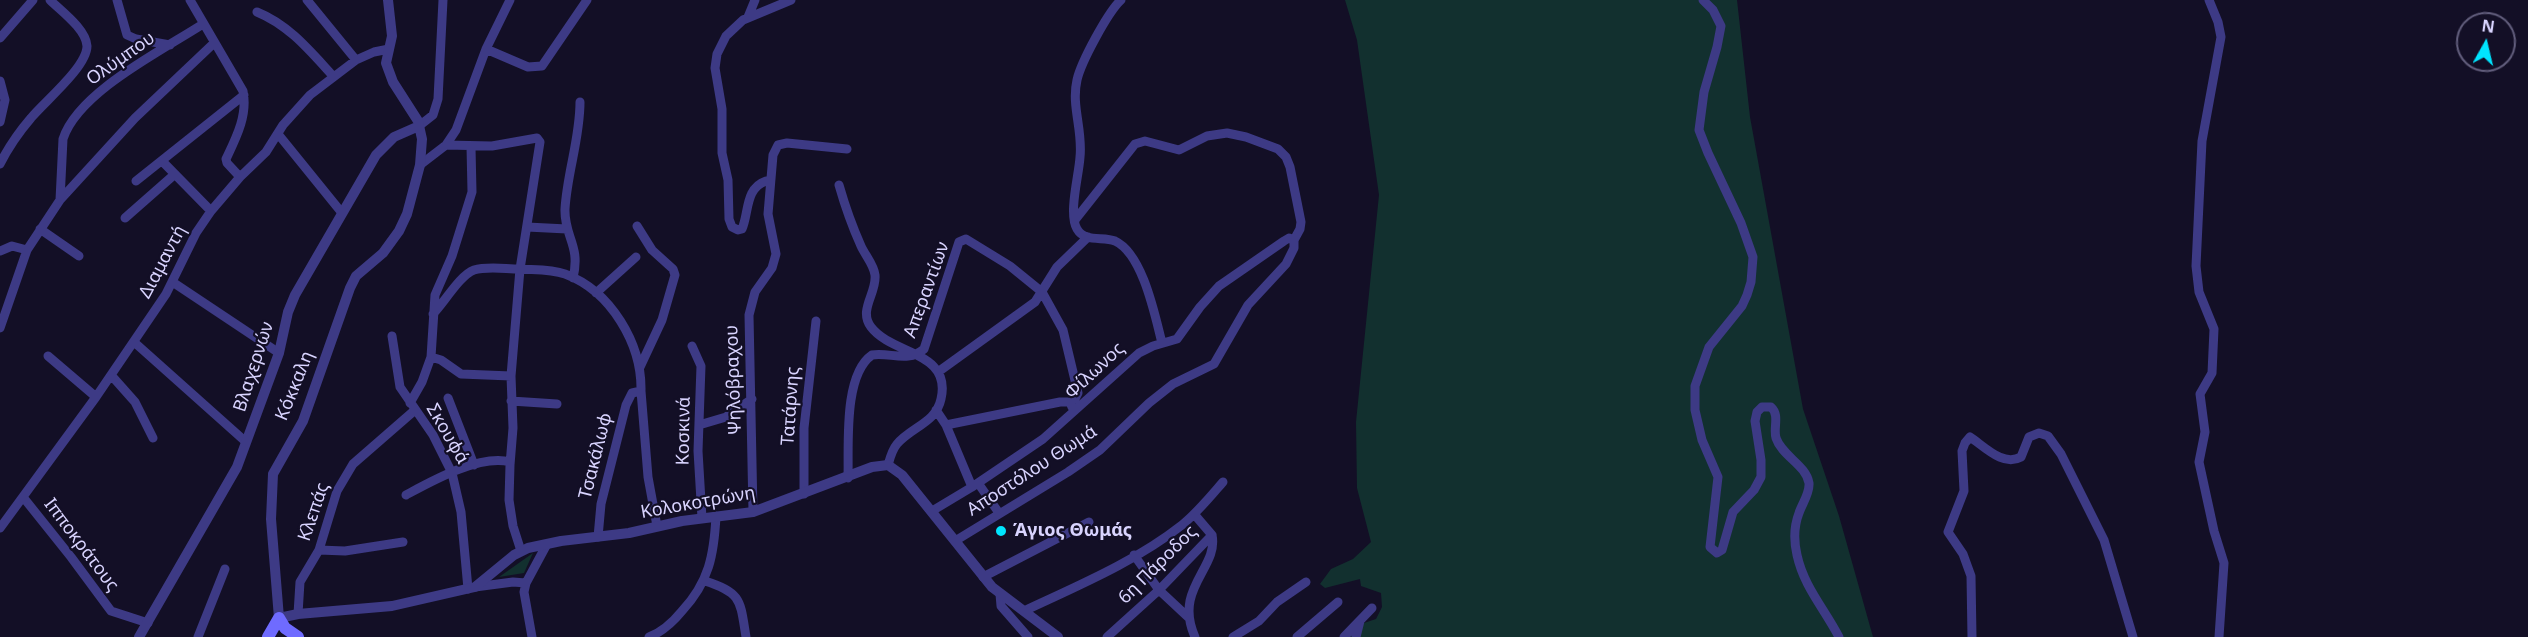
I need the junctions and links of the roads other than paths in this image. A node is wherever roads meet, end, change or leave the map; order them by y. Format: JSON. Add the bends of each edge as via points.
{"nodes":[{"id":1,"x":33,"y":0,"type":"edge"},
{"id":2,"x":50,"y":0,"type":"edge"},
{"id":3,"x":117,"y":0,"type":"edge"},
{"id":4,"x":190,"y":0,"type":"edge"},
{"id":5,"x":307,"y":0,"type":"edge"},
{"id":6,"x":388,"y":0,"type":"edge"},
{"id":7,"x":443,"y":0,"type":"edge"},
{"id":8,"x":510,"y":0,"type":"edge"},
{"id":9,"x":587,"y":0,"type":"edge"},
{"id":10,"x":755,"y":0,"type":"edge"},
{"id":11,"x":791,"y":0,"type":"edge"},
{"id":12,"x":1121,"y":0,"type":"edge"},
{"id":13,"x":1703,"y":0,"type":"edge"},
{"id":14,"x":2209,"y":0,"type":"edge"},
{"id":15,"x":257,"y":12,"type":"dead end"},
{"id":16,"x":748,"y":17,"type":"junction"},
{"id":17,"x":203,"y":24,"type":"junction"},
{"id":18,"x":0,"y":38,"type":"edge"},
{"id":19,"x":213,"y":44,"type":"junction"},
{"id":20,"x":170,"y":45,"type":"junction"},
{"id":21,"x":389,"y":49,"type":"junction"},
{"id":22,"x":486,"y":49,"type":"junction"},
{"id":23,"x":356,"y":60,"type":"junction"},
{"id":24,"x":333,"y":76,"type":"junction"},
{"id":25,"x":0,"y":81,"type":"edge"},
{"id":26,"x":244,"y":95,"type":"junction"},
{"id":27,"x":580,"y":102,"type":"dead end"},
{"id":28,"x":0,"y":122,"type":"edge"},
{"id":29,"x":419,"y":126,"type":"junction"},
{"id":30,"x":278,"y":134,"type":"junction"},
{"id":31,"x":446,"y":145,"type":"junction"},
{"id":32,"x":471,"y":147,"type":"junction"},
{"id":33,"x":847,"y":149,"type":"dead end"},
{"id":34,"x":162,"y":161,"type":"junction"},
{"id":35,"x":0,"y":164,"type":"edge"},
{"id":36,"x":420,"y":165,"type":"junction"},
{"id":37,"x":175,"y":174,"type":"junction"},
{"id":38,"x":240,"y":177,"type":"junction"},
{"id":39,"x":136,"y":181,"type":"dead end"},
{"id":40,"x":770,"y":184,"type":"junction"},
{"id":41,"x":839,"y":186,"type":"dead end"},
{"id":42,"x":60,"y":200,"type":"junction"},
{"id":43,"x":211,"y":212,"type":"junction"},
{"id":44,"x":342,"y":213,"type":"junction"},
{"id":45,"x":124,"y":218,"type":"dead end"},
{"id":46,"x":1074,"y":220,"type":"junction"},
{"id":47,"x":637,"y":226,"type":"dead end"},
{"id":48,"x":526,"y":227,"type":"junction"},
{"id":49,"x":40,"y":229,"type":"junction"},
{"id":50,"x":567,"y":229,"type":"junction"},
{"id":51,"x":1088,"y":237,"type":"junction"},
{"id":52,"x":1294,"y":244,"type":"junction"},
{"id":53,"x":27,"y":250,"type":"junction"},
{"id":54,"x":0,"y":251,"type":"edge"},
{"id":55,"x":79,"y":256,"type":"dead end"},
{"id":56,"x":636,"y":257,"type":"dead end"},
{"id":57,"x":520,"y":269,"type":"junction"},
{"id":58,"x":573,"y":278,"type":"junction"},
{"id":59,"x":174,"y":283,"type":"junction"},
{"id":60,"x":1042,"y":292,"type":"junction"},
{"id":61,"x":596,"y":293,"type":"junction"},
{"id":62,"x":433,"y":314,"type":"junction"},
{"id":63,"x":816,"y":321,"type":"dead end"},
{"id":64,"x":0,"y":328,"type":"edge"},
{"id":65,"x":392,"y":336,"type":"dead end"},
{"id":66,"x":134,"y":342,"type":"junction"},
{"id":67,"x":1162,"y":343,"type":"junction"},
{"id":68,"x":692,"y":346,"type":"dead end"},
{"id":69,"x":279,"y":353,"type":"junction"},
{"id":70,"x":917,"y":355,"type":"junction"},
{"id":71,"x":48,"y":356,"type":"dead end"},
{"id":72,"x":431,"y":357,"type":"junction"},
{"id":73,"x":640,"y":368,"type":"junction"},
{"id":74,"x":939,"y":372,"type":"junction"},
{"id":75,"x":111,"y":375,"type":"junction"},
{"id":76,"x":511,"y":376,"type":"junction"},
{"id":77,"x":641,"y":391,"type":"junction"},
{"id":78,"x":96,"y":397,"type":"junction"},
{"id":79,"x":448,"y":398,"type":"dead end"},
{"id":80,"x":752,"y":399,"type":"junction"},
{"id":81,"x":511,"y":401,"type":"junction"},
{"id":82,"x":1070,"y":402,"type":"junction"},
{"id":83,"x":557,"y":404,"type":"dead end"},
{"id":84,"x":413,"y":407,"type":"junction"},
{"id":85,"x":936,"y":410,"type":"junction"},
{"id":86,"x":1074,"y":413,"type":"junction"},
{"id":87,"x":699,"y":425,"type":"junction"},
{"id":88,"x":946,"y":425,"type":"junction"},
{"id":89,"x":153,"y":438,"type":"dead end"},
{"id":90,"x":246,"y":442,"type":"junction"},
{"id":91,"x":510,"y":462,"type":"junction"},
{"id":92,"x":474,"y":465,"type":"junction"},
{"id":93,"x":888,"y":465,"type":"junction"},
{"id":94,"x":453,"y":473,"type":"junction"},
{"id":95,"x":848,"y":478,"type":"junction"},
{"id":96,"x":1223,"y":482,"type":"dead end"},
{"id":97,"x":975,"y":485,"type":"junction"},
{"id":98,"x":804,"y":494,"type":"junction"},
{"id":99,"x":406,"y":495,"type":"dead end"},
{"id":100,"x":23,"y":496,"type":"junction"},
{"id":101,"x":932,"y":511,"type":"junction"},
{"id":102,"x":753,"y":512,"type":"junction"},
{"id":103,"x":999,"y":513,"type":"junction"},
{"id":104,"x":1194,"y":514,"type":"junction"},
{"id":105,"x":716,"y":516,"type":"junction"},
{"id":106,"x":702,"y":518,"type":"junction"},
{"id":107,"x":1089,"y":522,"type":"dead end"},
{"id":108,"x":0,"y":526,"type":"edge"},
{"id":109,"x":657,"y":526,"type":"junction"},
{"id":110,"x":1212,"y":535,"type":"junction"},
{"id":111,"x":598,"y":537,"type":"junction"},
{"id":112,"x":955,"y":541,"type":"junction"},
{"id":113,"x":403,"y":542,"type":"dead end"},
{"id":114,"x":547,"y":544,"type":"junction"},
{"id":115,"x":319,"y":550,"type":"junction"},
{"id":116,"x":520,"y":551,"type":"junction"},
{"id":117,"x":1134,"y":555,"type":"junction"},
{"id":118,"x":225,"y":569,"type":"dead end"},
{"id":119,"x":983,"y":577,"type":"junction"},
{"id":120,"x":705,"y":581,"type":"junction"},
{"id":121,"x":1306,"y":582,"type":"dead end"},
{"id":122,"x":526,"y":583,"type":"junction"},
{"id":123,"x":472,"y":588,"type":"junction"},
{"id":124,"x":1159,"y":590,"type":"junction"},
{"id":125,"x":1000,"y":594,"type":"junction"},
{"id":126,"x":1338,"y":603,"type":"dead end"},
{"id":127,"x":1372,"y":608,"type":"dead end"},
{"id":128,"x":1024,"y":611,"type":"junction"},
{"id":129,"x":298,"y":614,"type":"junction"},
{"id":130,"x":279,"y":618,"type":"junction"},
{"id":131,"x":1189,"y":618,"type":"junction"},
{"id":132,"x":1360,"y":621,"type":"junction"},
{"id":133,"x":148,"y":623,"type":"junction"},
{"id":134,"x":653,"y":636,"type":"edge"},
{"id":135,"x":140,"y":637,"type":"edge"},
{"id":136,"x":198,"y":637,"type":"edge"},
{"id":137,"x":268,"y":637,"type":"edge"},
{"id":138,"x":298,"y":637,"type":"edge"},
{"id":139,"x":532,"y":637,"type":"edge"},
{"id":140,"x":746,"y":637,"type":"edge"},
{"id":141,"x":1028,"y":637,"type":"edge"},
{"id":142,"x":1058,"y":637,"type":"edge"},
{"id":143,"x":1107,"y":637,"type":"edge"},
{"id":144,"x":1195,"y":637,"type":"edge"},
{"id":145,"x":1233,"y":637,"type":"edge"},
{"id":146,"x":1297,"y":637,"type":"edge"},
{"id":147,"x":1344,"y":637,"type":"edge"},
{"id":148,"x":1356,"y":637,"type":"edge"},
{"id":149,"x":1839,"y":637,"type":"edge"},
{"id":150,"x":1971,"y":637,"type":"edge"},
{"id":151,"x":2133,"y":637,"type":"edge"},
{"id":152,"x":2219,"y":637,"type":"edge"}],
"edges":[{"from":1,"to":18,"type":"street"},
{"from":2,"to":35,"type":"street","via":[[82,34],[86,53],[78,68],[29,120]]},
{"from":3,"to":20,"type":"street","via":[[127,35]]},
{"from":4,"to":17,"type":"street"},
{"from":5,"to":23,"type":"street"},
{"from":6,"to":21,"type":"street","name":"Κόκκαλη","via":[[392,36]]},
{"from":7,"to":29,"type":"street","via":[[437,105],[429,120]]},
{"from":8,"to":22,"type":"street"},
{"from":9,"to":22,"type":"street","via":[[542,66],[528,68]]},
{"from":10,"to":16,"type":"street"},
{"from":11,"to":16,"type":"street"},
{"from":12,"to":46,"type":"street","via":[[1077,78],[1074,96],[1081,154]]},
{"from":13,"to":149,"type":"street","via":[[1721,26],[1699,130],[1750,244],[1753,268],[1742,306],[1709,347],[1695,386],[1695,410],[1702,440],[1718,477],[1710,547],[1717,553],[1722,550],[1733,512],[1761,477],[1756,416],[1762,407],[1771,407],[1781,447],[1809,481],[1795,527],[1796,553],[1803,577]]},
{"from":14,"to":152,"type":"street","via":[[2221,37],[2202,141],[2196,266],[2199,292],[2214,329],[2212,374],[2200,394],[2205,432],[2199,462],[2224,563]]},
{"from":15,"to":24,"type":"street","via":[[294,34]]},
{"from":16,"to":40,"type":"street","via":[[721,44],[715,68],[732,227],[742,229],[753,190],[760,183]]},
{"from":17,"to":19,"type":"street"},
{"from":17,"to":20,"type":"street","name":"Ολύμπου"},
{"from":19,"to":26,"type":"street"},
{"from":19,"to":42,"type":"street","via":[[135,118]]},
{"from":20,"to":42,"type":"street","name":"Ολύμπου","via":[[108,85],[66,129],[60,155]]},
{"from":21,"to":23,"type":"street","name":"Διαμαντή"},
{"from":21,"to":29,"type":"street","name":"Κόκκαλη","via":[[386,58],[390,75]]},
{"from":22,"to":31,"type":"street","via":[[461,120]]},
{"from":23,"to":24,"type":"street","name":"Διαμαντή"},
{"from":24,"to":30,"type":"street","name":"Διαμαντή","via":[[294,112]]},
{"from":25,"to":28,"type":"street","via":[[5,100]]},
{"from":26,"to":34,"type":"street"},
{"from":26,"to":38,"type":"street","via":[[238,133],[226,159]]},
{"from":27,"to":50,"type":"street","via":[[566,204]]},
{"from":29,"to":36,"type":"street","name":"Κόκκαλη"},
{"from":29,"to":44,"type":"street","name":"Βλαχερνών","via":[[394,137],[375,155]]},
{"from":30,"to":38,"type":"street","name":"Διαμαντή"},
{"from":30,"to":44,"type":"street"},
{"from":31,"to":32,"type":"street"},
{"from":31,"to":36,"type":"street"},
{"from":32,"to":48,"type":"street","via":[[540,140]]},
{"from":32,"to":62,"type":"street","via":[[472,192],[452,256],[436,291]]},
{"from":33,"to":40,"type":"street","name":"Ψηλόβραχου","via":[[782,143],[773,155]]},
{"from":34,"to":37,"type":"street"},
{"from":34,"to":39,"type":"street"},
{"from":36,"to":130,"type":"street","name":"Κόκκαλη","via":[[399,231],[383,253],[356,276],[350,288],[303,421],[273,474],[271,519]]},
{"from":37,"to":43,"type":"street"},
{"from":37,"to":45,"type":"street"},
{"from":38,"to":43,"type":"street","name":"Διαμαντή"},
{"from":40,"to":80,"type":"street","name":"Ψηλόβραχου","via":[[769,223],[776,254],[750,309]]},
{"from":41,"to":70,"type":"street","name":"Απεραντίων","via":[[851,223],[875,273],[866,311],[868,322],[884,339]]},
{"from":42,"to":49,"type":"street"},
{"from":43,"to":59,"type":"street","name":"Διαμαντή","via":[[196,234]]},
{"from":44,"to":69,"type":"street","name":"Βλαχερνών","via":[[291,304]]},
{"from":46,"to":51,"type":"street","via":[[1078,231]]},
{"from":46,"to":52,"type":"street","via":[[1135,144],[1145,141],[1179,150],[1207,136],[1227,133],[1272,145],[1286,157],[1301,222]]},
{"from":47,"to":73,"type":"street","via":[[675,275],[662,320]]},
{"from":48,"to":50,"type":"street"},
{"from":48,"to":57,"type":"street"},
{"from":49,"to":53,"type":"street"},
{"from":49,"to":55,"type":"street"},
{"from":50,"to":58,"type":"street","via":[[576,253]]},
{"from":51,"to":60,"type":"street","via":[[1057,267]]},
{"from":51,"to":67,"type":"street","via":[[1115,241],[1130,256],[1144,280]]},
{"from":52,"to":67,"type":"street","name":"Φίλωνος","via":[[1289,238],[1219,286],[1179,337]]},
{"from":52,"to":103,"type":"street","name":"Αποστόλου Θωμά","via":[[1282,268],[1248,305],[1214,364],[1173,384],[1100,450]]},
{"from":53,"to":54,"type":"street","via":[[12,246]]},
{"from":53,"to":64,"type":"street"},
{"from":56,"to":61,"type":"street"},
{"from":57,"to":58,"type":"street","name":"Τσακάλωφ","via":[[555,271]]},
{"from":57,"to":62,"type":"street","name":"Τσακάλωφ","via":[[471,272]]},
{"from":57,"to":76,"type":"street"},
{"from":58,"to":61,"type":"street","name":"Τσακάλωφ"},
{"from":59,"to":66,"type":"street","name":"Διαμαντή"},
{"from":59,"to":69,"type":"street"},
{"from":60,"to":70,"type":"street","name":"Απεραντίων","via":[[969,239],[959,242],[927,342]]},
{"from":60,"to":74,"type":"street","via":[[1031,306]]},
{"from":60,"to":82,"type":"street","via":[[1064,330],[1078,393]]},
{"from":61,"to":73,"type":"street","name":"Τσακάλωφ","via":[[620,318]]},
{"from":62,"to":72,"type":"street"},
{"from":63,"to":98,"type":"street","name":"Τατάρνης","via":[[804,428]]},
{"from":65,"to":84,"type":"street","name":"Σκουφά","via":[[398,382]]},
{"from":66,"to":75,"type":"street","name":"Διαμαντή"},
{"from":66,"to":90,"type":"street"},
{"from":67,"to":86,"type":"street","name":"Φίλωνος","via":[[1139,353]]},
{"from":68,"to":87,"type":"street","name":"Κοσκινά","via":[[701,366]]},
{"from":69,"to":90,"type":"street","name":"Βλαχερνών"},
{"from":70,"to":74,"type":"street","name":"Απεραντίων"},
{"from":70,"to":95,"type":"street","name":"Απεραντίων","via":[[875,354],[863,364],[851,398]]},
{"from":71,"to":78,"type":"street"},
{"from":72,"to":76,"type":"street","via":[[461,374]]},
{"from":72,"to":84,"type":"street"},
{"from":73,"to":77,"type":"street","name":"Τσακάλωφ"},
{"from":74,"to":85,"type":"street","via":[[942,390]]},
{"from":75,"to":78,"type":"street","name":"Διαμαντή"},
{"from":75,"to":89,"type":"street","via":[[135,402]]},
{"from":76,"to":81,"type":"street"},
{"from":77,"to":109,"type":"street","name":"Τσακάλωφ","via":[[648,477]]},
{"from":77,"to":111,"type":"street","name":"Τσακάλωφ","via":[[631,394],[626,405],[599,513]]},
{"from":78,"to":100,"type":"street","name":"Διαμαντή"},
{"from":79,"to":92,"type":"street"},
{"from":80,"to":87,"type":"street","via":[[726,417]]},
{"from":80,"to":102,"type":"street","name":"Ψηλόβραχου"},
{"from":81,"to":83,"type":"street"},
{"from":81,"to":91,"type":"street"},
{"from":82,"to":86,"type":"street"},
{"from":82,"to":88,"type":"street"},
{"from":84,"to":94,"type":"street","name":"Σκουφά"},
{"from":84,"to":115,"type":"street","name":"Κλεπάς","via":[[350,469],[334,496]]},
{"from":85,"to":88,"type":"street"},
{"from":85,"to":93,"type":"street","via":[[898,442]]},
{"from":86,"to":97,"type":"street","name":"Φίλωνος"},
{"from":87,"to":106,"type":"street","name":"Κοσκινά"},
{"from":88,"to":97,"type":"street"},
{"from":90,"to":133,"type":"street","name":"Βλαχερνών","via":[[237,467]]},
{"from":91,"to":92,"type":"street"},
{"from":91,"to":116,"type":"street","via":[[509,500]]},
{"from":92,"to":94,"type":"street"},
{"from":93,"to":95,"type":"street","name":"Κολοκοτρώνη","via":[[875,466]]},
{"from":93,"to":101,"type":"street","via":[[902,475]]},
{"from":94,"to":99,"type":"street"},
{"from":94,"to":123,"type":"street","name":"Σκουφά"},
{"from":95,"to":98,"type":"street","name":"Κολοκοτρώνη"},
{"from":96,"to":104,"type":"street"},
{"from":97,"to":101,"type":"street","name":"Φίλωνος"},
{"from":97,"to":103,"type":"street"},
{"from":98,"to":102,"type":"street","name":"Κολοκοτρώνη"},
{"from":100,"to":108,"type":"street","name":"Διαμαντή"},
{"from":100,"to":133,"type":"street","name":"Ιπποκράτους","via":[[111,611]]},
{"from":101,"to":112,"type":"street"},
{"from":102,"to":105,"type":"street","name":"Κολοκοτρώνη"},
{"from":103,"to":112,"type":"street","name":"Αποστόλου Θωμά"},
{"from":104,"to":110,"type":"street","name":"6η Πάροδος"},
{"from":104,"to":117,"type":"street"},
{"from":105,"to":106,"type":"street","name":"Κολοκοτρώνη"},
{"from":105,"to":120,"type":"street"},
{"from":106,"to":109,"type":"street","name":"Κολοκοτρώνη"},
{"from":107,"to":119,"type":"street"},
{"from":109,"to":111,"type":"street","name":"Κολοκοτρώνη"},
{"from":110,"to":124,"type":"street","name":"6η Πάροδος"},
{"from":110,"to":131,"type":"street","via":[[1210,553],[1191,594]]},
{"from":111,"to":114,"type":"street","name":"Κολοκοτρώνη"},
{"from":112,"to":119,"type":"street"},
{"from":113,"to":115,"type":"street","via":[[345,551]]},
{"from":114,"to":116,"type":"street","name":"Κολοκοτρώνη"},
{"from":114,"to":122,"type":"street"},
{"from":115,"to":129,"type":"street","name":"Κλεπάς","via":[[300,582]]},
{"from":116,"to":123,"type":"street","name":"Κολοκοτρώνη"},
{"from":117,"to":124,"type":"street"},
{"from":117,"to":128,"type":"street"},
{"from":118,"to":136,"type":"street"},
{"from":119,"to":125,"type":"street"},
{"from":120,"to":134,"type":"street","via":[[677,617]]},
{"from":120,"to":140,"type":"street","via":[[732,592],[740,606]]},
{"from":121,"to":145,"type":"street"},
{"from":122,"to":123,"type":"street"},
{"from":122,"to":139,"type":"street","via":[[524,598]]},
{"from":123,"to":129,"type":"street","name":"Κολοκοτρώνη","via":[[392,606]]},
{"from":124,"to":131,"type":"street"},
{"from":124,"to":143,"type":"street","name":"6η Πάροδος"},
{"from":125,"to":128,"type":"street"},
{"from":125,"to":141,"type":"street","via":[[1001,606]]},
{"from":126,"to":146,"type":"street"},
{"from":127,"to":132,"type":"street"},
{"from":128,"to":142,"type":"street"},
{"from":129,"to":130,"type":"street","name":"Κολοκοτρώνη"},
{"from":130,"to":137,"type":"main road"},
{"from":130,"to":138,"type":"main road"},
{"from":131,"to":144,"type":"street"},
{"from":132,"to":147,"type":"street"},
{"from":132,"to":148,"type":"street"},
{"from":133,"to":135,"type":"street","name":"Βλαχερνών"},
{"from":150,"to":151,"type":"street","via":[[1971,576],[1963,554],[1948,532],[1964,491],[1963,446],[1970,437],[1998,457],[2014,460],[2022,457],[2029,437],[2039,433],[2048,436],[2061,454],[2097,525]]}]}
